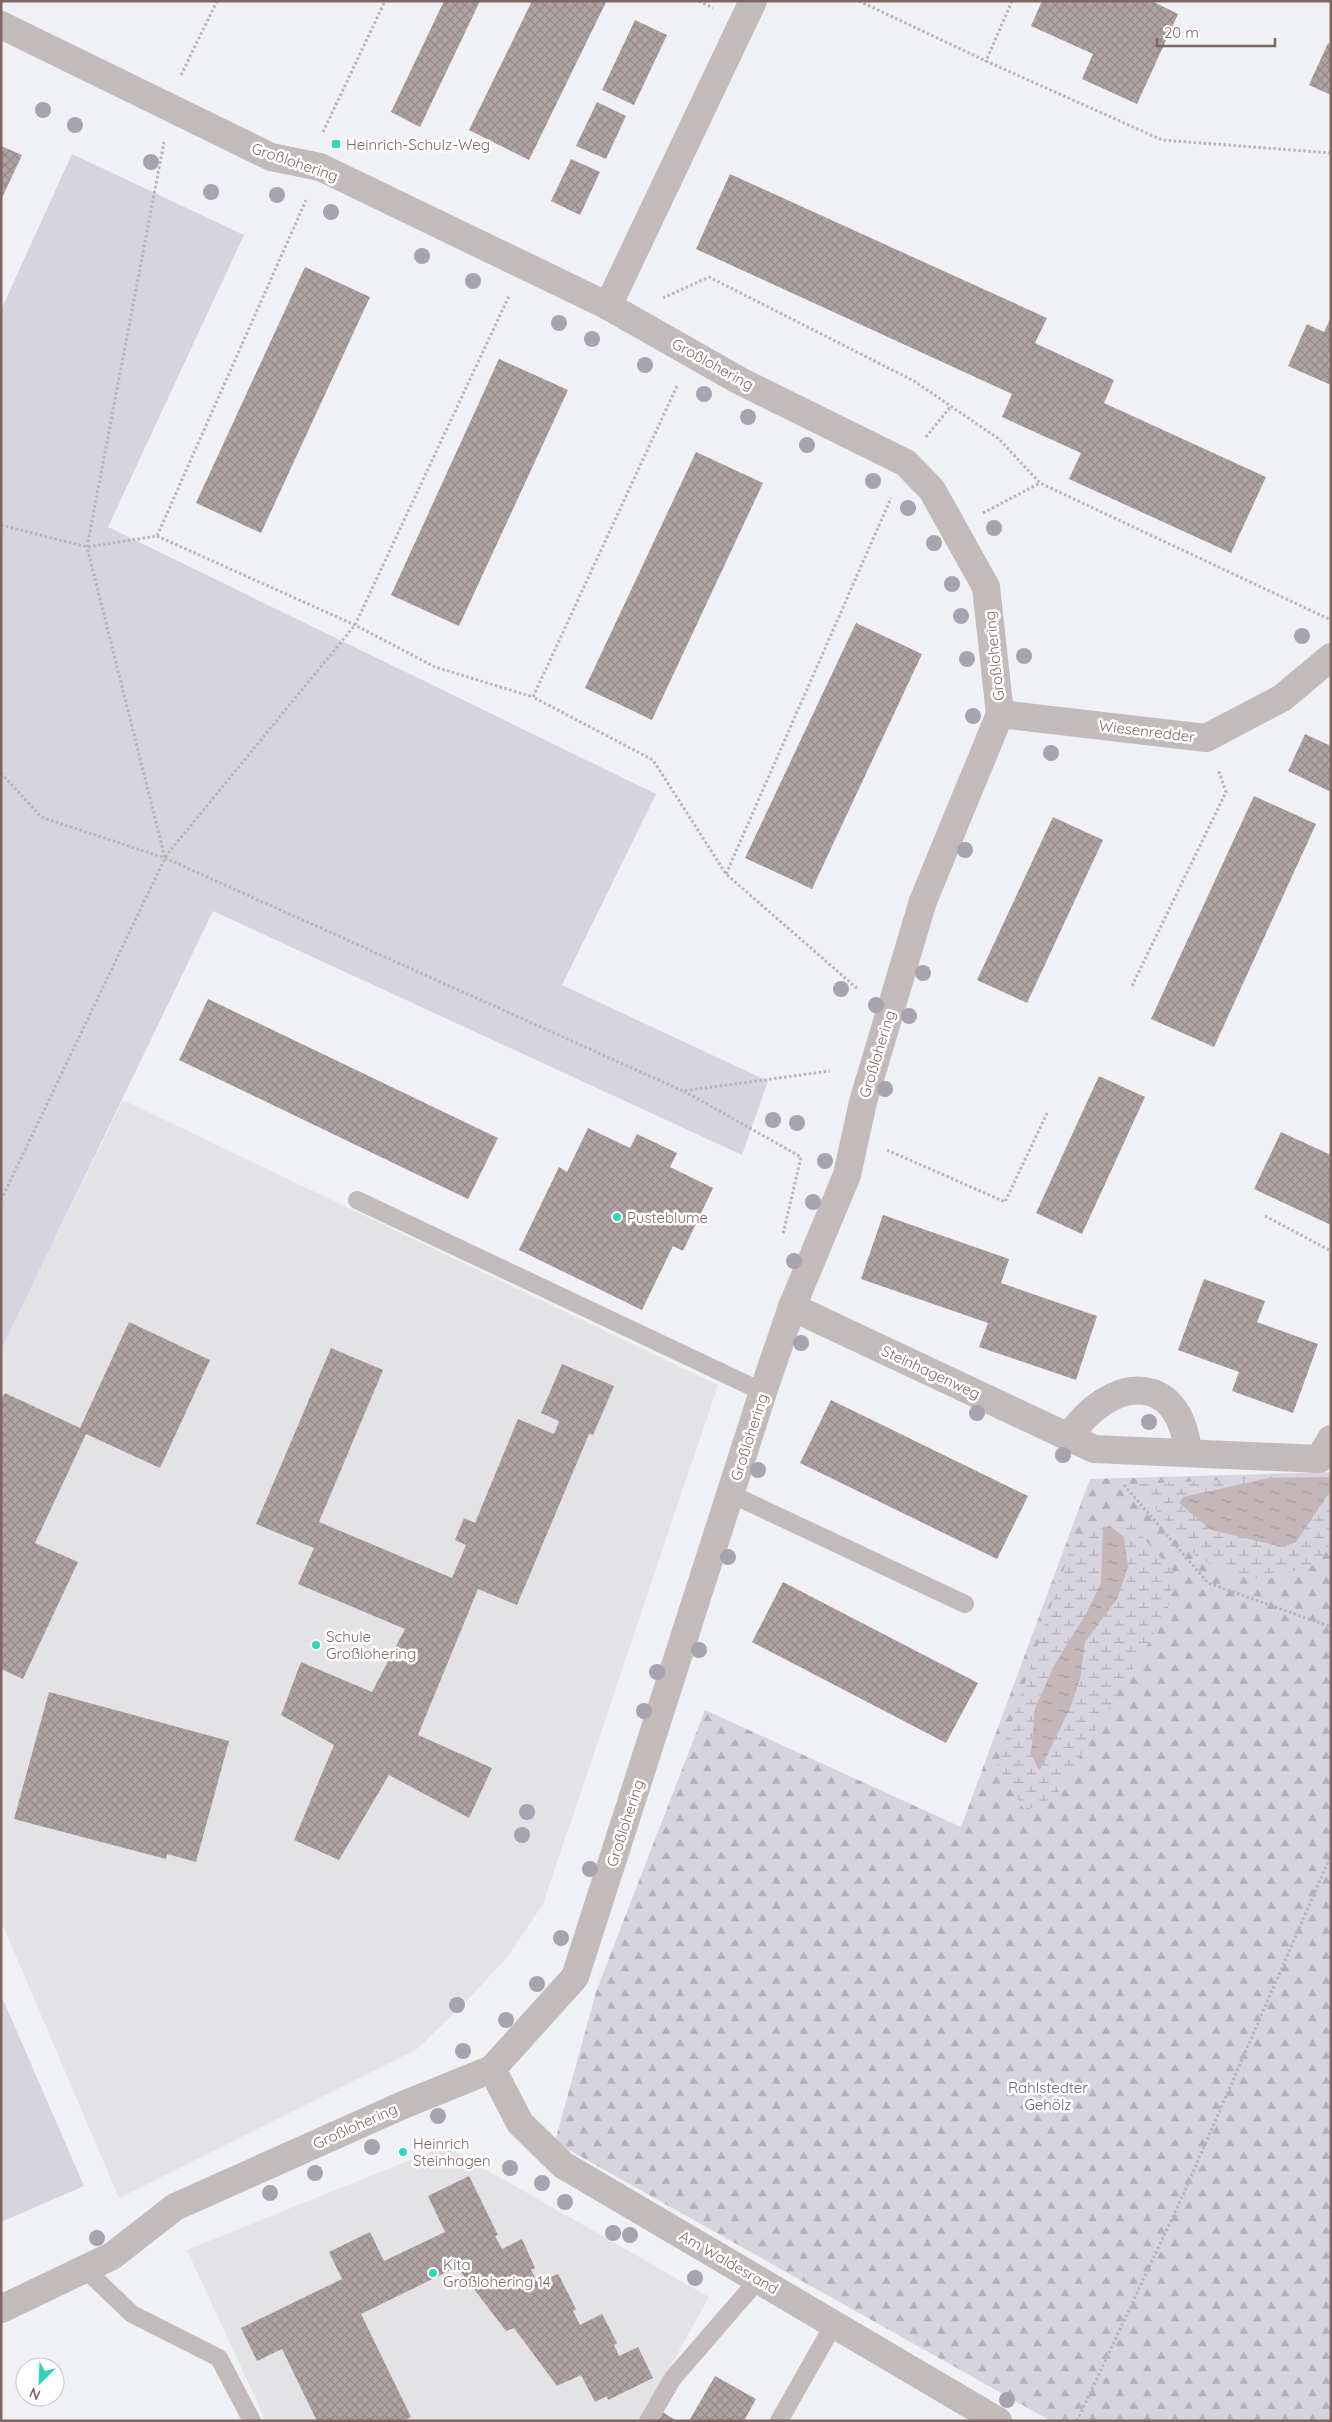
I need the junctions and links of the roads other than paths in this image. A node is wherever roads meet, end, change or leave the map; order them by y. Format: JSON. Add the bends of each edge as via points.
{"nodes":[{"id":1,"x":753,"y":1,"type":"edge"},
{"id":2,"x":1,"y":25,"type":"edge"},
{"id":3,"x":617,"y":311,"type":"junction"},
{"id":4,"x":1331,"y":657,"type":"edge"},
{"id":5,"x":1000,"y":714,"type":"junction"},
{"id":6,"x":357,"y":1200,"type":"dead end"},
{"id":7,"x":792,"y":1307,"type":"junction"},
{"id":8,"x":763,"y":1392,"type":"junction"},
{"id":9,"x":1069,"y":1437,"type":"junction"},
{"id":10,"x":1331,"y":1439,"type":"edge"},
{"id":11,"x":1188,"y":1453,"type":"junction"},
{"id":12,"x":731,"y":1494,"type":"junction"},
{"id":13,"x":965,"y":1604,"type":"dead end"},
{"id":14,"x":492,"y":2069,"type":"junction"},
{"id":15,"x":85,"y":2269,"type":"junction"},
{"id":16,"x":758,"y":2280,"type":"junction"},
{"id":17,"x":1,"y":2309,"type":"edge"},
{"id":18,"x":834,"y":2324,"type":"junction"},
{"id":19,"x":252,"y":2421,"type":"edge"},
{"id":20,"x":648,"y":2421,"type":"edge"},
{"id":21,"x":779,"y":2421,"type":"edge"},
{"id":22,"x":998,"y":2421,"type":"edge"}],
"edges":[{"from":1,"to":3,"type":"street"},
{"from":2,"to":3,"type":"street","name":"Großlohering","via":[[271,157],[319,154],[523,266]]},
{"from":3,"to":5,"type":"street","name":"Großlohering","via":[[740,381],[906,464],[932,490],[986,587]]},
{"from":4,"to":5,"type":"street","name":"Wiesenredder","via":[[1282,698],[1206,738]]},
{"from":5,"to":7,"type":"street","name":"Großlohering","via":[[923,901],[862,1102],[847,1175]]},
{"from":6,"to":8,"type":"lane"},
{"from":7,"to":8,"type":"street","name":"Großlohering"},
{"from":7,"to":9,"type":"street","name":"Steinhagenweg"},
{"from":8,"to":12,"type":"street","name":"Großlohering"},
{"from":9,"to":11,"type":"street","name":"Steinhagenweg","via":[[1094,1449]]},
{"from":9,"to":11,"type":"street","via":[[1083,1418],[1102,1402],[1132,1389],[1163,1399],[1176,1410],[1187,1437]]},
{"from":10,"to":11,"type":"street","name":"Steinhagenweg","via":[[1319,1459]]},
{"from":12,"to":13,"type":"lane"},
{"from":12,"to":14,"type":"street","name":"Großlohering","via":[[575,1977]]},
{"from":14,"to":15,"type":"street","name":"Großlohering","via":[[403,2105],[175,2207],[112,2256]]},
{"from":14,"to":16,"type":"street","name":"Am Waldesrand","via":[[520,2123],[563,2165]]},
{"from":15,"to":17,"type":"street","name":"Großlohering"},
{"from":15,"to":19,"type":"lane","via":[[132,2314],[219,2358]]},
{"from":16,"to":18,"type":"street","name":"Am Waldesrand"},
{"from":16,"to":20,"type":"lane","via":[[673,2378]]},
{"from":18,"to":21,"type":"lane"},
{"from":18,"to":22,"type":"street","name":"Am Waldesrand"}]}
